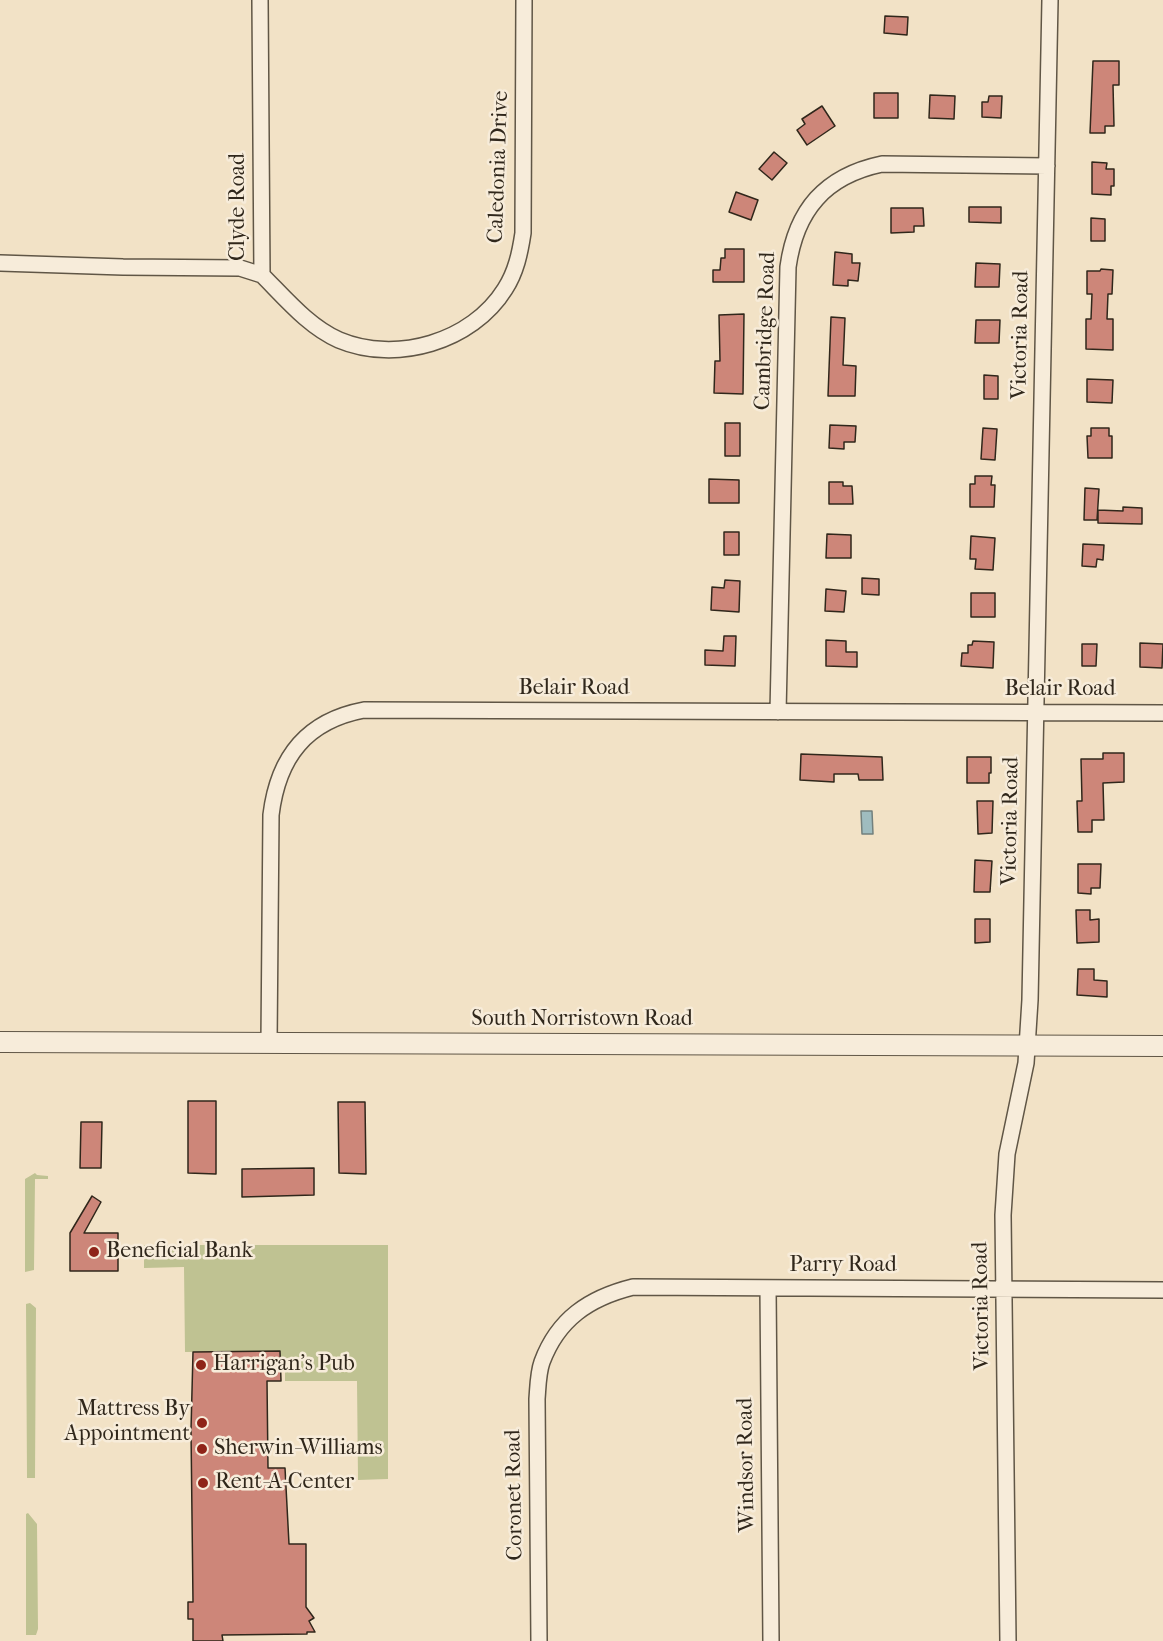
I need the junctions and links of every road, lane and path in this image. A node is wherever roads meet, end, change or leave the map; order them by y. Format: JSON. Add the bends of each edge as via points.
{"nodes":[{"id":1,"x":260,"y":0,"type":"edge"},
{"id":2,"x":524,"y":0,"type":"edge"},
{"id":3,"x":1050,"y":0,"type":"edge"},
{"id":4,"x":1047,"y":166,"type":"junction"},
{"id":5,"x":0,"y":262,"type":"edge"},
{"id":6,"x":262,"y":276,"type":"junction"},
{"id":7,"x":410,"y":347,"type":"joint"},
{"id":8,"x":778,"y":712,"type":"junction"},
{"id":9,"x":1036,"y":712,"type":"junction"},
{"id":10,"x":1163,"y":713,"type":"edge"},
{"id":11,"x":0,"y":1042,"type":"edge"},
{"id":12,"x":269,"y":1042,"type":"junction"},
{"id":13,"x":1028,"y":1046,"type":"junction"},
{"id":14,"x":1163,"y":1046,"type":"edge"},
{"id":15,"x":768,"y":1288,"type":"junction"},
{"id":16,"x":1004,"y":1289,"type":"junction"},
{"id":17,"x":1163,"y":1290,"type":"edge"},
{"id":18,"x":548,"y":1351,"type":"joint"},
{"id":19,"x":539,"y":1641,"type":"edge"},
{"id":20,"x":771,"y":1641,"type":"edge"},
{"id":21,"x":1008,"y":1641,"type":"edge"}],
"edges":[{"from":1,"to":6,"type":"street","name":"Clyde Road"},
{"from":2,"to":7,"type":"street","name":"Caledonia Drive","via":[[523,233],[519,258],[505,290],[483,316],[440,341]]},
{"from":3,"to":4,"type":"street","name":"Victoria Road"},
{"from":4,"to":8,"type":"street","name":"Cambridge Road","via":[[866,167],[827,188],[799,223],[788,267]]},
{"from":4,"to":9,"type":"street","name":"Victoria Road"},
{"from":5,"to":6,"type":"street","via":[[240,268]]},
{"from":6,"to":7,"type":"street","name":"Clyde Road","via":[[312,323],[339,340],[376,350]]},
{"from":8,"to":9,"type":"street","name":"Belair Road"},
{"from":8,"to":12,"type":"street","name":"Belair Road","via":[[364,710],[338,716],[314,730],[299,744],[281,772],[271,815]]},
{"from":9,"to":10,"type":"street","name":"Belair Road"},
{"from":9,"to":13,"type":"street","name":"Victoria Road"},
{"from":11,"to":12,"type":"street","name":"South Norristown Road"},
{"from":12,"to":13,"type":"street","name":"South Norristown Road"},
{"from":13,"to":14,"type":"street","name":"South Norristown Road"},
{"from":13,"to":16,"type":"street","name":"Victoria Road","via":[[1004,1185]]},
{"from":15,"to":16,"type":"street","name":"Parry Road"},
{"from":15,"to":18,"type":"street","name":"Parry Road","via":[[633,1287],[610,1293],[577,1311]]},
{"from":15,"to":20,"type":"street","name":"Windsor Road"},
{"from":16,"to":17,"type":"street","name":"Parry Road"},
{"from":16,"to":21,"type":"street","name":"Victoria Road"},
{"from":18,"to":19,"type":"street","name":"Coronet Road","via":[[542,1362],[537,1399]]}]}
